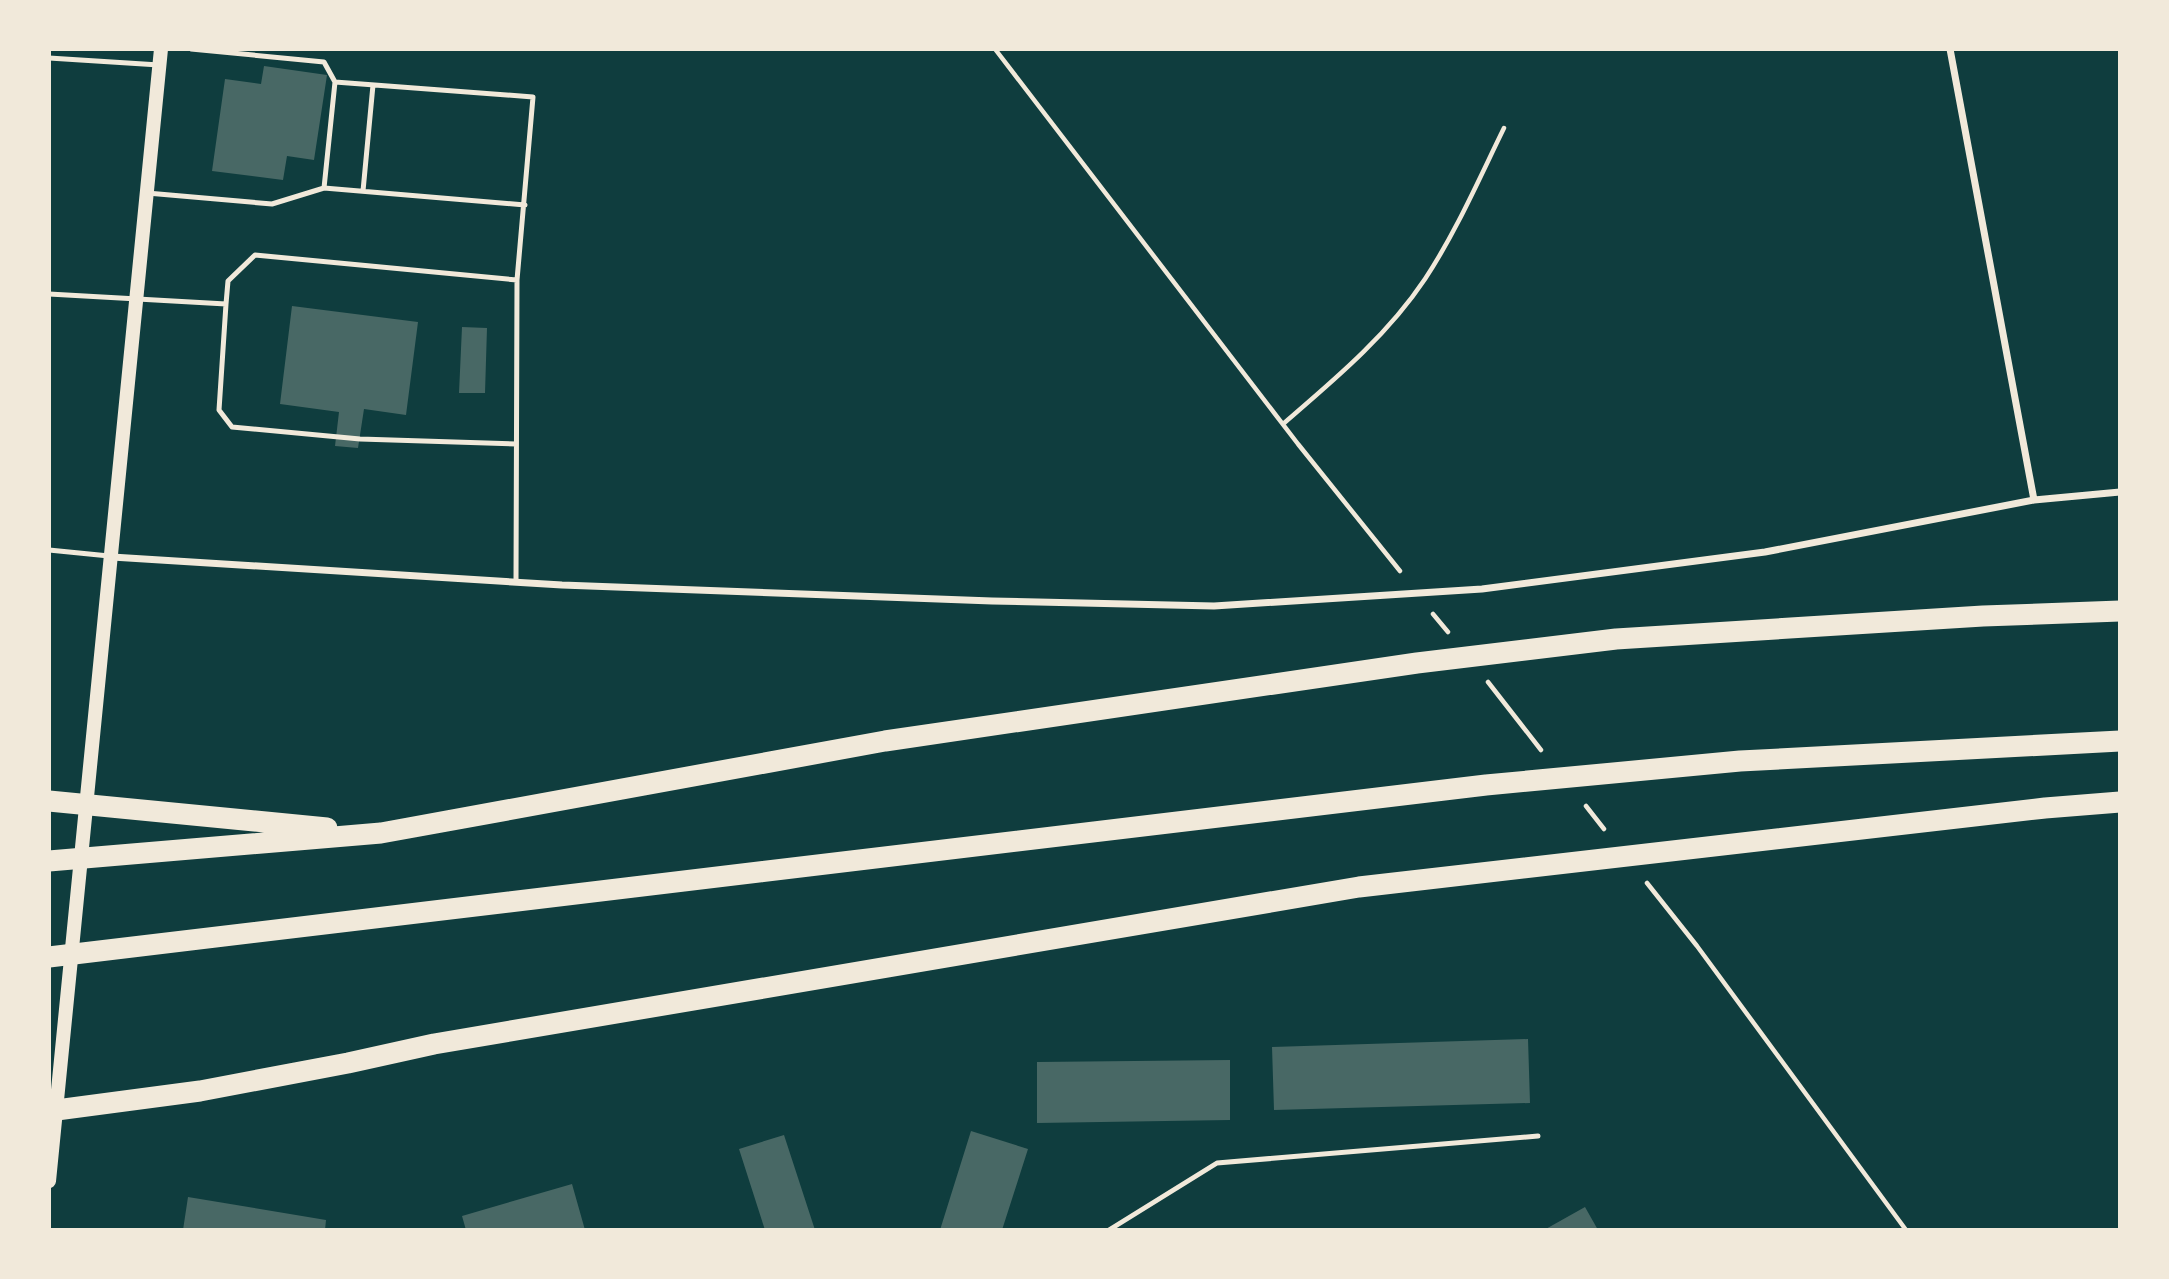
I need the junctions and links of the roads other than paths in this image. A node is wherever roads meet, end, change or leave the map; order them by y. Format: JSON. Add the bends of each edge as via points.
{"nodes":[{"id":1,"x":161,"y":49,"type":"edge"},
{"id":2,"x":191,"y":49,"type":"edge"},
{"id":3,"x":1950,"y":49,"type":"edge"},
{"id":4,"x":49,"y":58,"type":"edge"},
{"id":5,"x":159,"y":65,"type":"junction"},
{"id":6,"x":335,"y":82,"type":"junction"},
{"id":7,"x":373,"y":85,"type":"junction"},
{"id":8,"x":324,"y":188,"type":"junction"},
{"id":9,"x":363,"y":191,"type":"junction"},
{"id":10,"x":147,"y":194,"type":"junction"},
{"id":11,"x":525,"y":205,"type":"junction"},
{"id":12,"x":517,"y":280,"type":"junction"},
{"id":13,"x":49,"y":294,"type":"edge"},
{"id":14,"x":136,"y":300,"type":"junction"},
{"id":15,"x":226,"y":304,"type":"junction"},
{"id":16,"x":516,"y":444,"type":"junction"},
{"id":17,"x":2120,"y":492,"type":"edge"},
{"id":18,"x":2034,"y":500,"type":"junction"},
{"id":19,"x":49,"y":550,"type":"edge"},
{"id":20,"x":112,"y":556,"type":"junction"},
{"id":21,"x":516,"y":582,"type":"junction"},
{"id":22,"x":2120,"y":611,"type":"edge"},
{"id":23,"x":2120,"y":741,"type":"edge"},
{"id":24,"x":49,"y":801,"type":"edge"},
{"id":25,"x":2120,"y":802,"type":"edge"},
{"id":26,"x":381,"y":833,"type":"junction"},
{"id":27,"x":49,"y":861,"type":"edge"},
{"id":28,"x":49,"y":957,"type":"edge"},
{"id":29,"x":49,"y":1111,"type":"edge"},
{"id":30,"x":1538,"y":1136,"type":"dead end"},
{"id":31,"x":49,"y":1181,"type":"edge"},
{"id":32,"x":1109,"y":1230,"type":"edge"}],
"edges":[{"from":1,"to":5,"type":"main road"},
{"from":2,"to":6,"type":"lane","via":[[324,61]]},
{"from":3,"to":18,"type":"street"},
{"from":4,"to":5,"type":"lane"},
{"from":5,"to":10,"type":"main road"},
{"from":6,"to":7,"type":"lane"},
{"from":6,"to":8,"type":"lane"},
{"from":7,"to":9,"type":"lane"},
{"from":7,"to":11,"type":"lane","via":[[533,97]]},
{"from":8,"to":9,"type":"lane"},
{"from":8,"to":10,"type":"lane","via":[[272,204]]},
{"from":9,"to":11,"type":"lane"},
{"from":10,"to":14,"type":"main road"},
{"from":11,"to":12,"type":"lane"},
{"from":12,"to":15,"type":"lane","via":[[254,255],[228,281]]},
{"from":12,"to":16,"type":"lane"},
{"from":13,"to":14,"type":"lane"},
{"from":14,"to":15,"type":"lane"},
{"from":14,"to":20,"type":"main road"},
{"from":15,"to":16,"type":"lane","via":[[219,410],[232,428],[360,439]]},
{"from":16,"to":21,"type":"lane"},
{"from":17,"to":18,"type":"street"},
{"from":18,"to":21,"type":"street","via":[[1765,552],[1522,584],[1214,606]]},
{"from":19,"to":20,"type":"lane"},
{"from":20,"to":21,"type":"street"},
{"from":20,"to":31,"type":"main road"},
{"from":22,"to":26,"type":"highway","via":[[1616,639],[1417,663],[884,741]]},
{"from":23,"to":28,"type":"highway","via":[[1740,761],[1486,786]]},
{"from":24,"to":26,"type":"highway"},
{"from":25,"to":29,"type":"highway","via":[[1359,887],[434,1044],[200,1091]]},
{"from":26,"to":27,"type":"highway"},
{"from":30,"to":32,"type":"lane","via":[[1217,1163]]}]}
